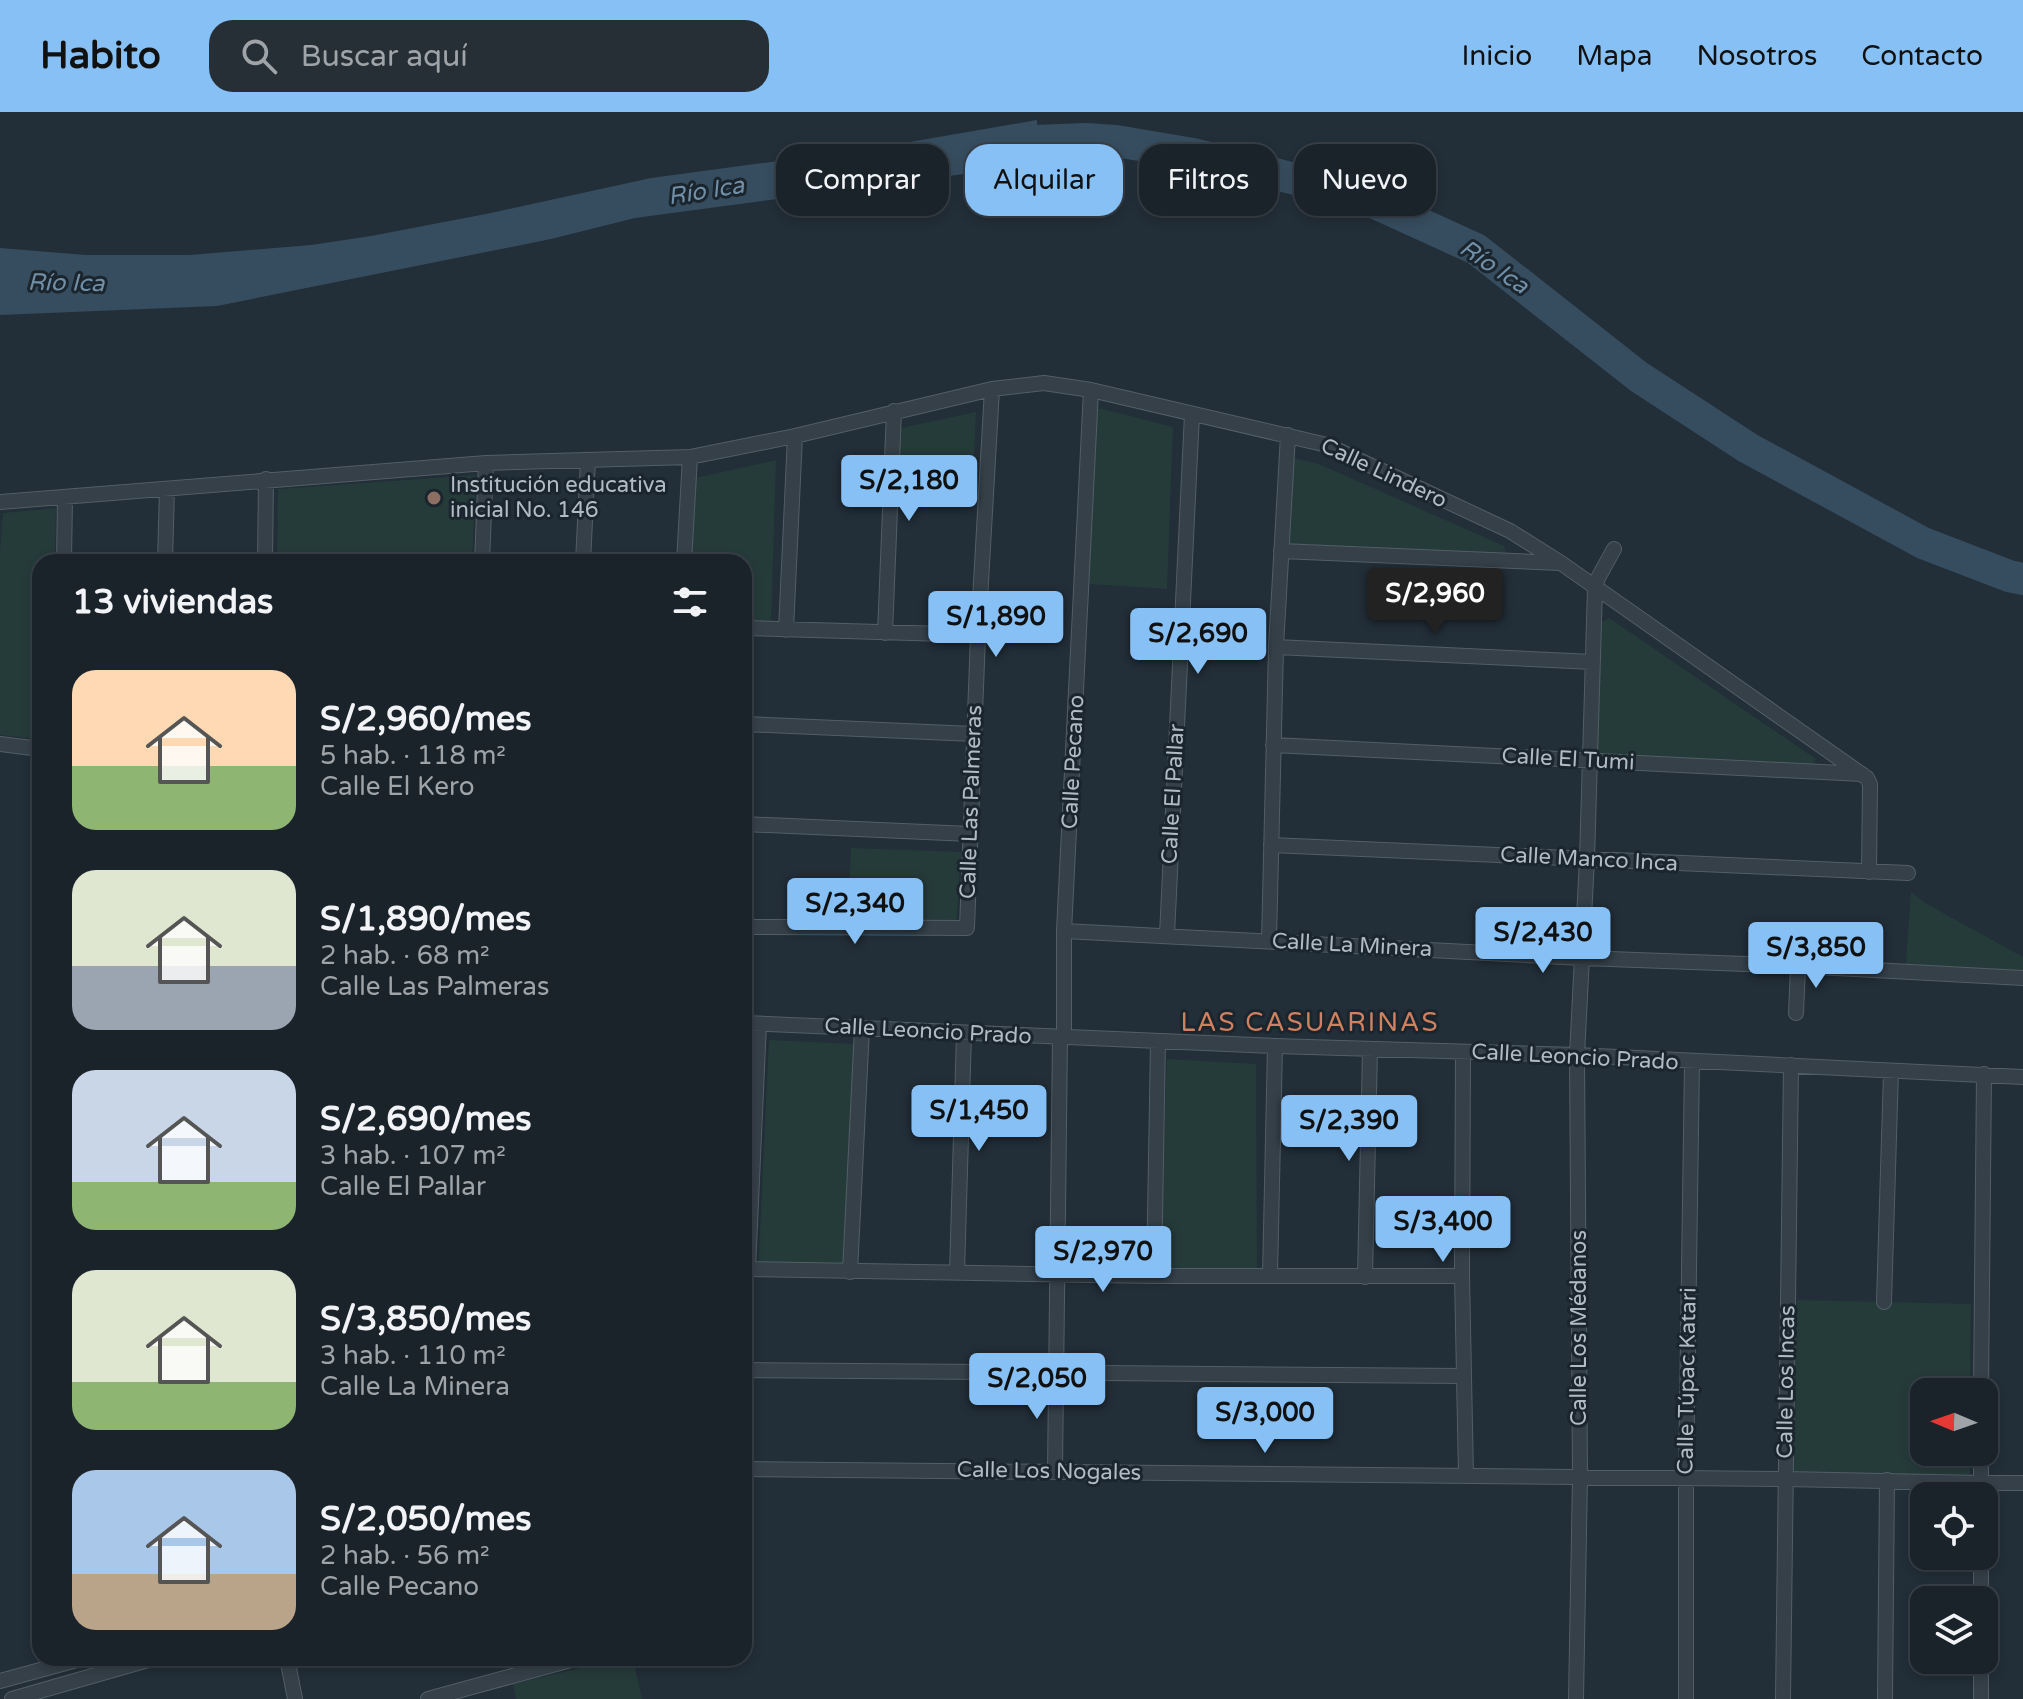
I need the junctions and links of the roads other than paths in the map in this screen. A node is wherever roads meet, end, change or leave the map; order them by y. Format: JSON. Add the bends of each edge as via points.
{"nodes":[{"id":1,"x":992,"y":389,"type":"junction"},
{"id":2,"x":1091,"y":390,"type":"junction"},
{"id":3,"x":894,"y":411,"type":"junction"},
{"id":4,"x":1192,"y":414,"type":"junction"},
{"id":5,"x":1288,"y":435,"type":"junction"},
{"id":6,"x":795,"y":436,"type":"junction"},
{"id":7,"x":690,"y":457,"type":"junction"},
{"id":8,"x":588,"y":460,"type":"junction"},
{"id":9,"x":486,"y":463,"type":"junction"},
{"id":10,"x":266,"y":479,"type":"junction"},
{"id":11,"x":167,"y":489,"type":"junction"},
{"id":12,"x":65,"y":497,"type":"junction"},
{"id":13,"x":0,"y":502,"type":"edge"},
{"id":14,"x":1614,"y":549,"type":"dead end"},
{"id":15,"x":1281,"y":551,"type":"junction"},
{"id":16,"x":64,"y":554,"type":"edge"},
{"id":17,"x":165,"y":554,"type":"edge"},
{"id":18,"x":265,"y":554,"type":"edge"},
{"id":19,"x":482,"y":554,"type":"edge"},
{"id":20,"x":583,"y":554,"type":"edge"},
{"id":21,"x":684,"y":554,"type":"edge"},
{"id":22,"x":1561,"y":563,"type":"junction"},
{"id":23,"x":1595,"y":588,"type":"junction"},
{"id":24,"x":752,"y":628,"type":"edge"},
{"id":25,"x":786,"y":630,"type":"junction"},
{"id":26,"x":885,"y":633,"type":"junction"},
{"id":27,"x":978,"y":635,"type":"junction"},
{"id":28,"x":1276,"y":647,"type":"junction"},
{"id":29,"x":1593,"y":662,"type":"junction"},
{"id":30,"x":752,"y":724,"type":"edge"},
{"id":31,"x":974,"y":734,"type":"junction"},
{"id":32,"x":0,"y":744,"type":"edge"},
{"id":33,"x":1273,"y":745,"type":"junction"},
{"id":34,"x":32,"y":748,"type":"edge"},
{"id":35,"x":1591,"y":760,"type":"junction"},
{"id":36,"x":1862,"y":774,"type":"junction"},
{"id":37,"x":752,"y":824,"type":"edge"},
{"id":38,"x":970,"y":834,"type":"junction"},
{"id":39,"x":1271,"y":845,"type":"junction"},
{"id":40,"x":1587,"y":859,"type":"junction"},
{"id":41,"x":1869,"y":872,"type":"junction"},
{"id":42,"x":1908,"y":873,"type":"dead end"},
{"id":43,"x":752,"y":927,"type":"edge"},
{"id":44,"x":1064,"y":931,"type":"junction"},
{"id":45,"x":1167,"y":935,"type":"junction"},
{"id":46,"x":1269,"y":941,"type":"junction"},
{"id":47,"x":1582,"y":958,"type":"junction"},
{"id":48,"x":1798,"y":966,"type":"junction"},
{"id":49,"x":2023,"y":978,"type":"edge"},
{"id":50,"x":1796,"y":1013,"type":"dead end"},
{"id":51,"x":752,"y":1024,"type":"edge"},
{"id":52,"x":862,"y":1028,"type":"junction"},
{"id":53,"x":964,"y":1033,"type":"junction"},
{"id":54,"x":1062,"y":1037,"type":"junction"},
{"id":55,"x":1158,"y":1041,"type":"junction"},
{"id":56,"x":1275,"y":1046,"type":"junction"},
{"id":57,"x":1370,"y":1049,"type":"junction"},
{"id":58,"x":1463,"y":1052,"type":"junction"},
{"id":59,"x":1577,"y":1055,"type":"junction"},
{"id":60,"x":1692,"y":1062,"type":"junction"},
{"id":61,"x":1791,"y":1065,"type":"junction"},
{"id":62,"x":1891,"y":1071,"type":"junction"},
{"id":63,"x":1984,"y":1074,"type":"junction"},
{"id":64,"x":2023,"y":1077,"type":"edge"},
{"id":65,"x":752,"y":1269,"type":"edge"},
{"id":66,"x":850,"y":1272,"type":"junction"},
{"id":67,"x":957,"y":1273,"type":"junction"},
{"id":68,"x":1057,"y":1274,"type":"junction"},
{"id":69,"x":1154,"y":1276,"type":"junction"},
{"id":70,"x":1270,"y":1276,"type":"junction"},
{"id":71,"x":1462,"y":1276,"type":"junction"},
{"id":72,"x":1365,"y":1277,"type":"junction"},
{"id":73,"x":1884,"y":1302,"type":"dead end"},
{"id":74,"x":752,"y":1370,"type":"edge"},
{"id":75,"x":1056,"y":1371,"type":"junction"},
{"id":76,"x":1464,"y":1376,"type":"junction"},
{"id":77,"x":1981,"y":1378,"type":"edge"},
{"id":78,"x":752,"y":1469,"type":"edge"},
{"id":79,"x":1055,"y":1471,"type":"junction"},
{"id":80,"x":1466,"y":1476,"type":"junction"},
{"id":81,"x":1580,"y":1477,"type":"junction"},
{"id":82,"x":1686,"y":1478,"type":"junction"},
{"id":83,"x":1785,"y":1479,"type":"junction"},
{"id":84,"x":1887,"y":1480,"type":"junction"},
{"id":85,"x":1910,"y":1482,"type":"edge"},
{"id":86,"x":2023,"y":1483,"type":"edge"},
{"id":87,"x":1998,"y":1487,"type":"edge"},
{"id":88,"x":41,"y":1666,"type":"edge"},
{"id":89,"x":50,"y":1666,"type":"edge"},
{"id":90,"x":130,"y":1666,"type":"edge"},
{"id":91,"x":289,"y":1666,"type":"edge"},
{"id":92,"x":549,"y":1666,"type":"edge"},
{"id":93,"x":1981,"y":1674,"type":"edge"},
{"id":94,"x":0,"y":1681,"type":"edge"},
{"id":95,"x":54,"y":1691,"type":"edge"},
{"id":96,"x":12,"y":1699,"type":"edge"},
{"id":97,"x":295,"y":1699,"type":"edge"},
{"id":98,"x":428,"y":1699,"type":"edge"},
{"id":99,"x":1576,"y":1699,"type":"edge"},
{"id":100,"x":1686,"y":1699,"type":"edge"},
{"id":101,"x":1783,"y":1699,"type":"edge"},
{"id":102,"x":1885,"y":1699,"type":"edge"},
{"id":103,"x":1981,"y":1699,"type":"edge"}],
"edges":[{"from":1,"to":2,"type":"street","name":"Calle Lindero","via":[[1039,383]]},
{"from":1,"to":3,"type":"street","name":"Calle Lindero"},
{"from":1,"to":27,"type":"street","name":"Calle Las Palmeras"},
{"from":2,"to":4,"type":"street","name":"Calle Lindero"},
{"from":2,"to":44,"type":"street","name":"Calle Pecano"},
{"from":3,"to":6,"type":"street","name":"Calle Lindero"},
{"from":3,"to":26,"type":"street"},
{"from":4,"to":5,"type":"street","name":"Calle Lindero"},
{"from":4,"to":45,"type":"street","name":"Calle El Pallar"},
{"from":5,"to":15,"type":"street"},
{"from":5,"to":22,"type":"street","name":"Calle Lindero","via":[[1355,458],[1510,531]]},
{"from":6,"to":7,"type":"street","name":"Calle Lindero"},
{"from":6,"to":25,"type":"street"},
{"from":7,"to":8,"type":"street","name":"Calle Lindero"},
{"from":7,"to":21,"type":"street"},
{"from":8,"to":9,"type":"street","name":"Calle Lindero"},
{"from":8,"to":20,"type":"street"},
{"from":9,"to":10,"type":"street","name":"Calle Lindero"},
{"from":9,"to":19,"type":"street"},
{"from":10,"to":11,"type":"street","name":"Calle Lindero"},
{"from":10,"to":18,"type":"street"},
{"from":11,"to":12,"type":"street","name":"Calle Lindero"},
{"from":11,"to":17,"type":"street"},
{"from":12,"to":13,"type":"street","name":"Calle Lindero"},
{"from":12,"to":16,"type":"street"},
{"from":14,"to":23,"type":"street"},
{"from":15,"to":22,"type":"street"},
{"from":15,"to":28,"type":"street"},
{"from":22,"to":23,"type":"street","name":"Calle Lindero"},
{"from":23,"to":29,"type":"street","name":"Calle Los Médanos"},
{"from":23,"to":36,"type":"street","name":"Calle Lindero"},
{"from":24,"to":25,"type":"street"},
{"from":25,"to":26,"type":"street"},
{"from":26,"to":27,"type":"street"},
{"from":27,"to":31,"type":"street","name":"Calle Las Palmeras"},
{"from":28,"to":29,"type":"street"},
{"from":28,"to":33,"type":"street"},
{"from":29,"to":35,"type":"street","name":"Calle Los Médanos"},
{"from":30,"to":31,"type":"street"},
{"from":31,"to":38,"type":"street","name":"Calle Las Palmeras"},
{"from":32,"to":34,"type":"street"},
{"from":33,"to":35,"type":"street","name":"Calle El Tumi"},
{"from":33,"to":39,"type":"street"},
{"from":35,"to":36,"type":"street","name":"Calle El Tumi"},
{"from":35,"to":40,"type":"street","name":"Calle Los Médanos"},
{"from":36,"to":41,"type":"street","via":[[1870,784]]},
{"from":37,"to":38,"type":"street"},
{"from":38,"to":43,"type":"street","name":"Calle Las Palmeras","via":[[967,928]]},
{"from":39,"to":40,"type":"street","name":"Calle Manco Inca"},
{"from":39,"to":46,"type":"street"},
{"from":40,"to":41,"type":"street","name":"Calle Manco Inca"},
{"from":40,"to":47,"type":"street","name":"Calle Los Médanos"},
{"from":41,"to":42,"type":"street","name":"Calle Manco Inca"},
{"from":44,"to":45,"type":"street","name":"Calle La Minera"},
{"from":44,"to":54,"type":"street","name":"Calle Pecano"},
{"from":45,"to":46,"type":"street","name":"Calle La Minera"},
{"from":46,"to":47,"type":"street","name":"Calle La Minera"},
{"from":47,"to":48,"type":"street","name":"Calle La Minera"},
{"from":47,"to":59,"type":"street","name":"Calle Los Médanos"},
{"from":48,"to":49,"type":"street","name":"Calle La Minera"},
{"from":48,"to":50,"type":"street"},
{"from":51,"to":52,"type":"street","name":"Calle Leoncio Prado"},
{"from":52,"to":53,"type":"street","name":"Calle Leoncio Prado"},
{"from":52,"to":66,"type":"street"},
{"from":53,"to":54,"type":"street","name":"Calle Leoncio Prado"},
{"from":53,"to":67,"type":"street"},
{"from":54,"to":55,"type":"street","name":"Calle Leoncio Prado"},
{"from":54,"to":68,"type":"street","name":"Calle Pecano"},
{"from":55,"to":56,"type":"street","name":"Calle Leoncio Prado"},
{"from":55,"to":69,"type":"street"},
{"from":56,"to":57,"type":"street","name":"Calle Leoncio Prado"},
{"from":56,"to":70,"type":"street"},
{"from":57,"to":58,"type":"street","name":"Calle Leoncio Prado"},
{"from":57,"to":72,"type":"street"},
{"from":58,"to":59,"type":"street","name":"Calle Leoncio Prado"},
{"from":58,"to":71,"type":"street"},
{"from":59,"to":60,"type":"street","name":"Calle Leoncio Prado"},
{"from":59,"to":81,"type":"street","name":"Calle Los Médanos"},
{"from":60,"to":61,"type":"street","name":"Calle Leoncio Prado"},
{"from":60,"to":82,"type":"street","name":"Calle Túpac Katari"},
{"from":61,"to":62,"type":"street","name":"Calle Leoncio Prado"},
{"from":61,"to":83,"type":"street","name":"Calle Los Incas"},
{"from":62,"to":63,"type":"street","name":"Calle Leoncio Prado"},
{"from":62,"to":73,"type":"street"},
{"from":63,"to":64,"type":"street","name":"Calle Leoncio Prado"},
{"from":63,"to":77,"type":"street"},
{"from":65,"to":66,"type":"street"},
{"from":66,"to":67,"type":"street"},
{"from":67,"to":68,"type":"street"},
{"from":68,"to":69,"type":"street"},
{"from":68,"to":75,"type":"street","name":"Calle Pecano"},
{"from":69,"to":70,"type":"street"},
{"from":70,"to":72,"type":"street"},
{"from":71,"to":72,"type":"street"},
{"from":71,"to":76,"type":"street"},
{"from":74,"to":75,"type":"street"},
{"from":75,"to":76,"type":"street"},
{"from":75,"to":79,"type":"street","name":"Calle Pecano"},
{"from":76,"to":80,"type":"street"},
{"from":78,"to":79,"type":"street","name":"Calle Los Nogales"},
{"from":79,"to":80,"type":"street","name":"Calle Los Nogales"},
{"from":80,"to":81,"type":"street","name":"Calle Los Nogales"},
{"from":81,"to":82,"type":"street","name":"Calle Los Nogales"},
{"from":81,"to":99,"type":"street","name":"Calle Los Médanos"},
{"from":82,"to":83,"type":"street","name":"Calle Los Nogales"},
{"from":82,"to":100,"type":"street","name":"Calle Túpac Katari"},
{"from":83,"to":84,"type":"street","name":"Calle Los Nogales"},
{"from":83,"to":101,"type":"street","name":"Calle Los Incas"},
{"from":84,"to":85,"type":"street","name":"Calle Los Nogales"},
{"from":84,"to":102,"type":"street"},
{"from":86,"to":87,"type":"street","name":"Calle Los Nogales"},
{"from":88,"to":94,"type":"street"},
{"from":89,"to":95,"type":"street"},
{"from":90,"to":95,"type":"street"},
{"from":91,"to":97,"type":"street"},
{"from":92,"to":98,"type":"street"},
{"from":93,"to":103,"type":"street"},
{"from":95,"to":96,"type":"street"}]}
